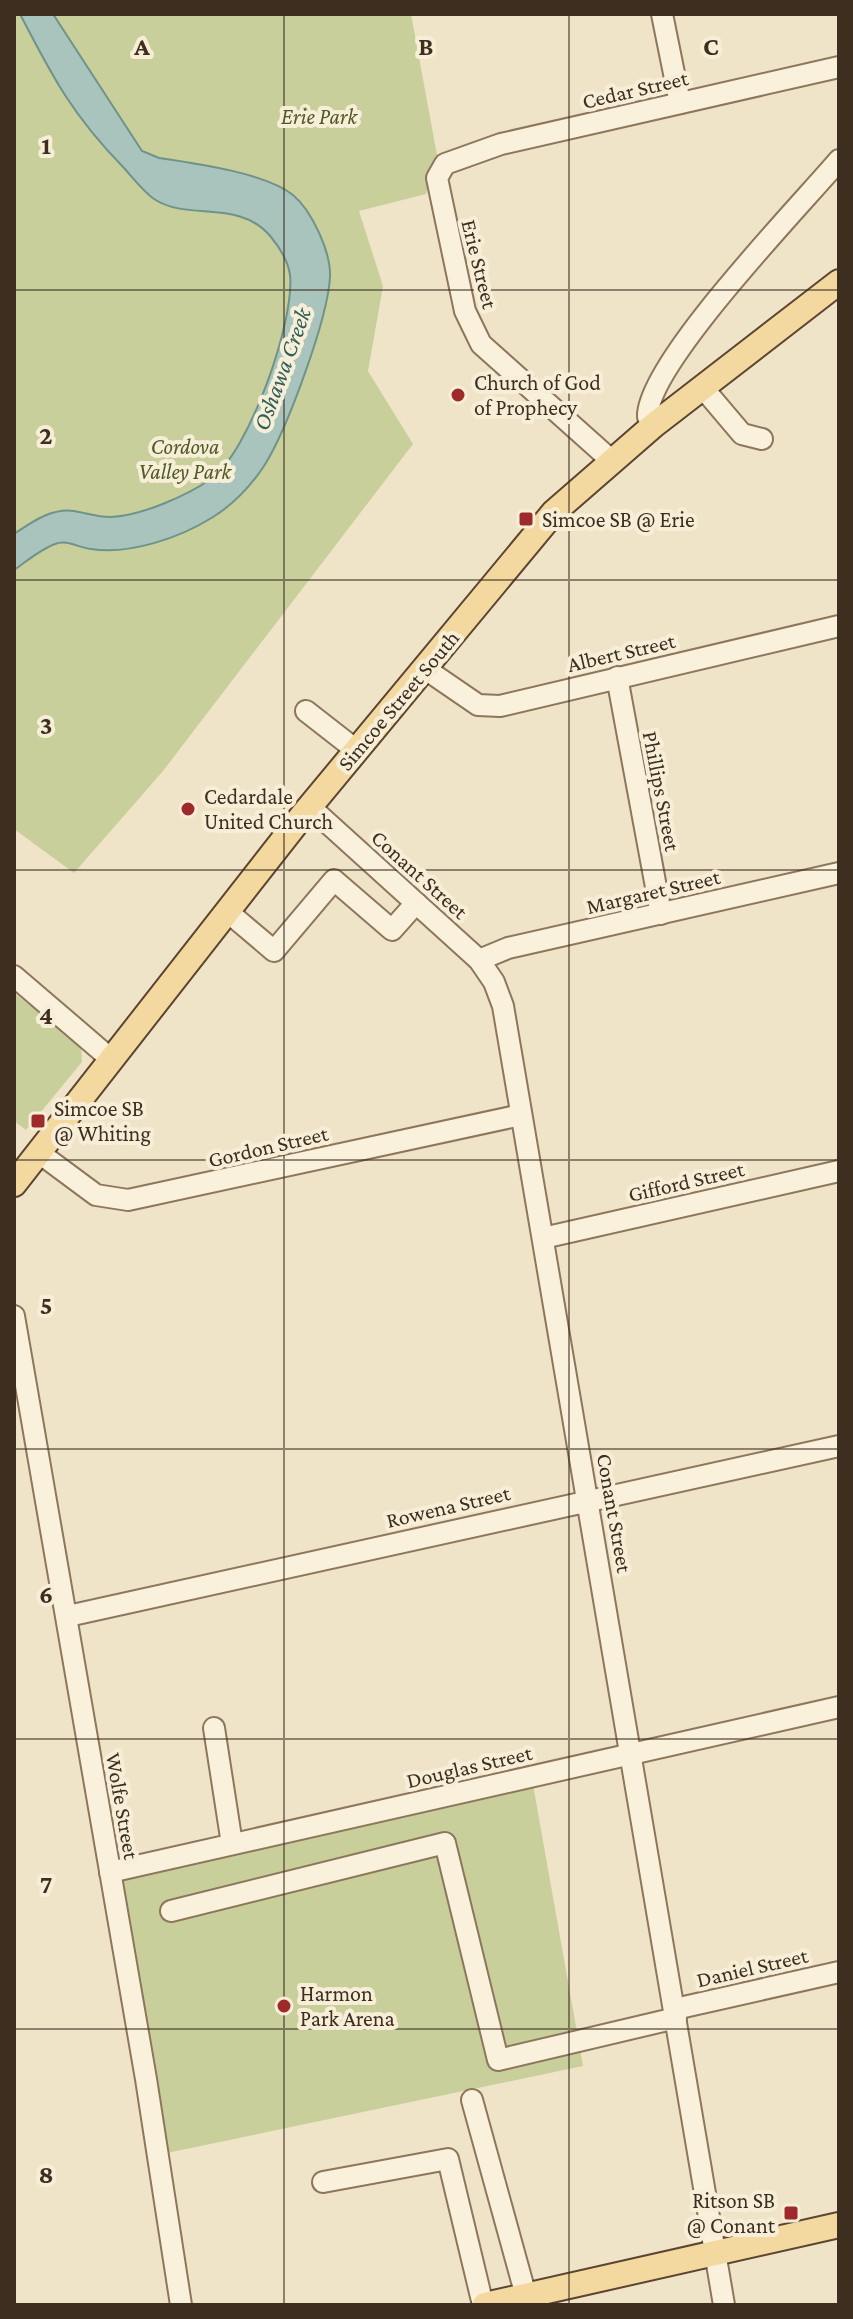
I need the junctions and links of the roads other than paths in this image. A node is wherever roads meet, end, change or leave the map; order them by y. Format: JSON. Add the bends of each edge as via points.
{"nodes":[{"id":1,"x":662,"y":14,"type":"edge"},
{"id":2,"x":839,"y":67,"type":"edge"},
{"id":3,"x":680,"y":103,"type":"junction"},
{"id":4,"x":839,"y":160,"type":"edge"},
{"id":5,"x":445,"y":164,"type":"joint"},
{"id":6,"x":839,"y":282,"type":"edge"},
{"id":7,"x":703,"y":388,"type":"junction"},
{"id":8,"x":654,"y":425,"type":"junction"},
{"id":9,"x":762,"y":439,"type":"dead end"},
{"id":10,"x":612,"y":461,"type":"junction"},
{"id":11,"x":839,"y":626,"type":"edge"},
{"id":12,"x":424,"y":668,"type":"junction"},
{"id":13,"x":617,"y":677,"type":"junction"},
{"id":14,"x":306,"y":711,"type":"dead end"},
{"id":15,"x":356,"y":750,"type":"junction"},
{"id":16,"x":310,"y":807,"type":"junction"},
{"id":17,"x":839,"y":873,"type":"edge"},
{"id":18,"x":416,"y":903,"type":"junction"},
{"id":19,"x":228,"y":912,"type":"junction"},
{"id":20,"x":661,"y":914,"type":"junction"},
{"id":21,"x":479,"y":960,"type":"junction"},
{"id":22,"x":14,"y":976,"type":"edge"},
{"id":23,"x":112,"y":1060,"type":"junction"},
{"id":24,"x":521,"y":1115,"type":"junction"},
{"id":25,"x":38,"y":1152,"type":"junction"},
{"id":26,"x":839,"y":1171,"type":"edge"},
{"id":27,"x":14,"y":1184,"type":"edge"},
{"id":28,"x":543,"y":1238,"type":"junction"},
{"id":29,"x":14,"y":1316,"type":"edge"},
{"id":30,"x":839,"y":1446,"type":"edge"},
{"id":31,"x":588,"y":1500,"type":"junction"},
{"id":32,"x":68,"y":1616,"type":"junction"},
{"id":33,"x":839,"y":1707,"type":"edge"},
{"id":34,"x":214,"y":1728,"type":"dead end"},
{"id":35,"x":631,"y":1755,"type":"junction"},
{"id":36,"x":232,"y":1844,"type":"junction"},
{"id":37,"x":110,"y":1872,"type":"junction"},
{"id":38,"x":171,"y":1911,"type":"dead end"},
{"id":39,"x":839,"y":1972,"type":"edge"},
{"id":40,"x":675,"y":2014,"type":"junction"},
{"id":41,"x":472,"y":2100,"type":"dead end"},
{"id":42,"x":323,"y":2182,"type":"dead end"},
{"id":43,"x":839,"y":2225,"type":"edge"},
{"id":44,"x":714,"y":2253,"type":"junction"},
{"id":45,"x":526,"y":2296,"type":"junction"},
{"id":46,"x":181,"y":2305,"type":"edge"},
{"id":47,"x":484,"y":2305,"type":"edge"},
{"id":48,"x":724,"y":2305,"type":"edge"}],
"edges":[{"from":1,"to":3,"type":"street"},
{"from":2,"to":3,"type":"street","name":"Cedar Street"},
{"from":3,"to":5,"type":"street","name":"Cedar Street","via":[[501,144]]},
{"from":4,"to":8,"type":"street","via":[[675,352],[649,400],[648,417]]},
{"from":5,"to":10,"type":"street","name":"Erie Street","via":[[437,178],[438,194],[471,327],[495,358]]},
{"from":6,"to":7,"type":"main road","name":"Simcoe Street South"},
{"from":7,"to":8,"type":"main road","name":"Simcoe Street South"},
{"from":7,"to":9,"type":"street","via":[[742,434]]},
{"from":8,"to":10,"type":"main road","name":"Simcoe Street South"},
{"from":10,"to":12,"type":"main road","name":"Simcoe Street South","via":[[554,512]]},
{"from":11,"to":13,"type":"street","name":"Albert Street"},
{"from":12,"to":13,"type":"street","name":"Albert Street","via":[[478,705],[500,706]]},
{"from":12,"to":15,"type":"main road","name":"Simcoe Street South"},
{"from":13,"to":20,"type":"street","name":"Phillips Street"},
{"from":14,"to":15,"type":"street"},
{"from":15,"to":16,"type":"main road","name":"Simcoe Street South"},
{"from":16,"to":18,"type":"street","name":"Conant Street"},
{"from":16,"to":19,"type":"main road","name":"Simcoe Street South"},
{"from":17,"to":20,"type":"street","name":"Margaret Street"},
{"from":18,"to":19,"type":"street","via":[[392,930],[334,880],[274,951]]},
{"from":18,"to":21,"type":"street","name":"Conant Street"},
{"from":19,"to":23,"type":"main road","name":"Simcoe Street South"},
{"from":20,"to":21,"type":"street","name":"Margaret Street","via":[[508,948]]},
{"from":21,"to":24,"type":"street","name":"Conant Street","via":[[503,1006]]},
{"from":22,"to":23,"type":"street"},
{"from":23,"to":25,"type":"main road","name":"Simcoe Street South"},
{"from":24,"to":25,"type":"street","name":"Gordon Street","via":[[128,1200],[96,1195]]},
{"from":24,"to":28,"type":"street","name":"Conant Street"},
{"from":25,"to":27,"type":"main road","name":"Simcoe Street South"},
{"from":26,"to":28,"type":"street","name":"Gifford Street"},
{"from":28,"to":31,"type":"street","name":"Conant Street"},
{"from":29,"to":32,"type":"street","name":"Wolfe Street"},
{"from":30,"to":31,"type":"street","name":"Rowena Street"},
{"from":31,"to":32,"type":"street","name":"Rowena Street"},
{"from":31,"to":35,"type":"street","name":"Conant Street"},
{"from":32,"to":37,"type":"street","name":"Wolfe Street"},
{"from":33,"to":35,"type":"street","name":"Douglas Street"},
{"from":34,"to":36,"type":"street"},
{"from":35,"to":36,"type":"street","name":"Douglas Street"},
{"from":35,"to":40,"type":"street","name":"Conant Street"},
{"from":36,"to":37,"type":"street","name":"Douglas Street"},
{"from":37,"to":46,"type":"street","name":"Wolfe Street"},
{"from":38,"to":40,"type":"street","name":"Daniel Street","via":[[445,1843],[498,2060]]},
{"from":39,"to":40,"type":"street","name":"Daniel Street"},
{"from":40,"to":44,"type":"street","name":"Conant Street"},
{"from":41,"to":45,"type":"street"},
{"from":42,"to":47,"type":"street","via":[[448,2159]]},
{"from":43,"to":44,"type":"main road"},
{"from":44,"to":45,"type":"main road"},
{"from":44,"to":48,"type":"street","name":"Conant Street"},
{"from":45,"to":47,"type":"main road"}]}
